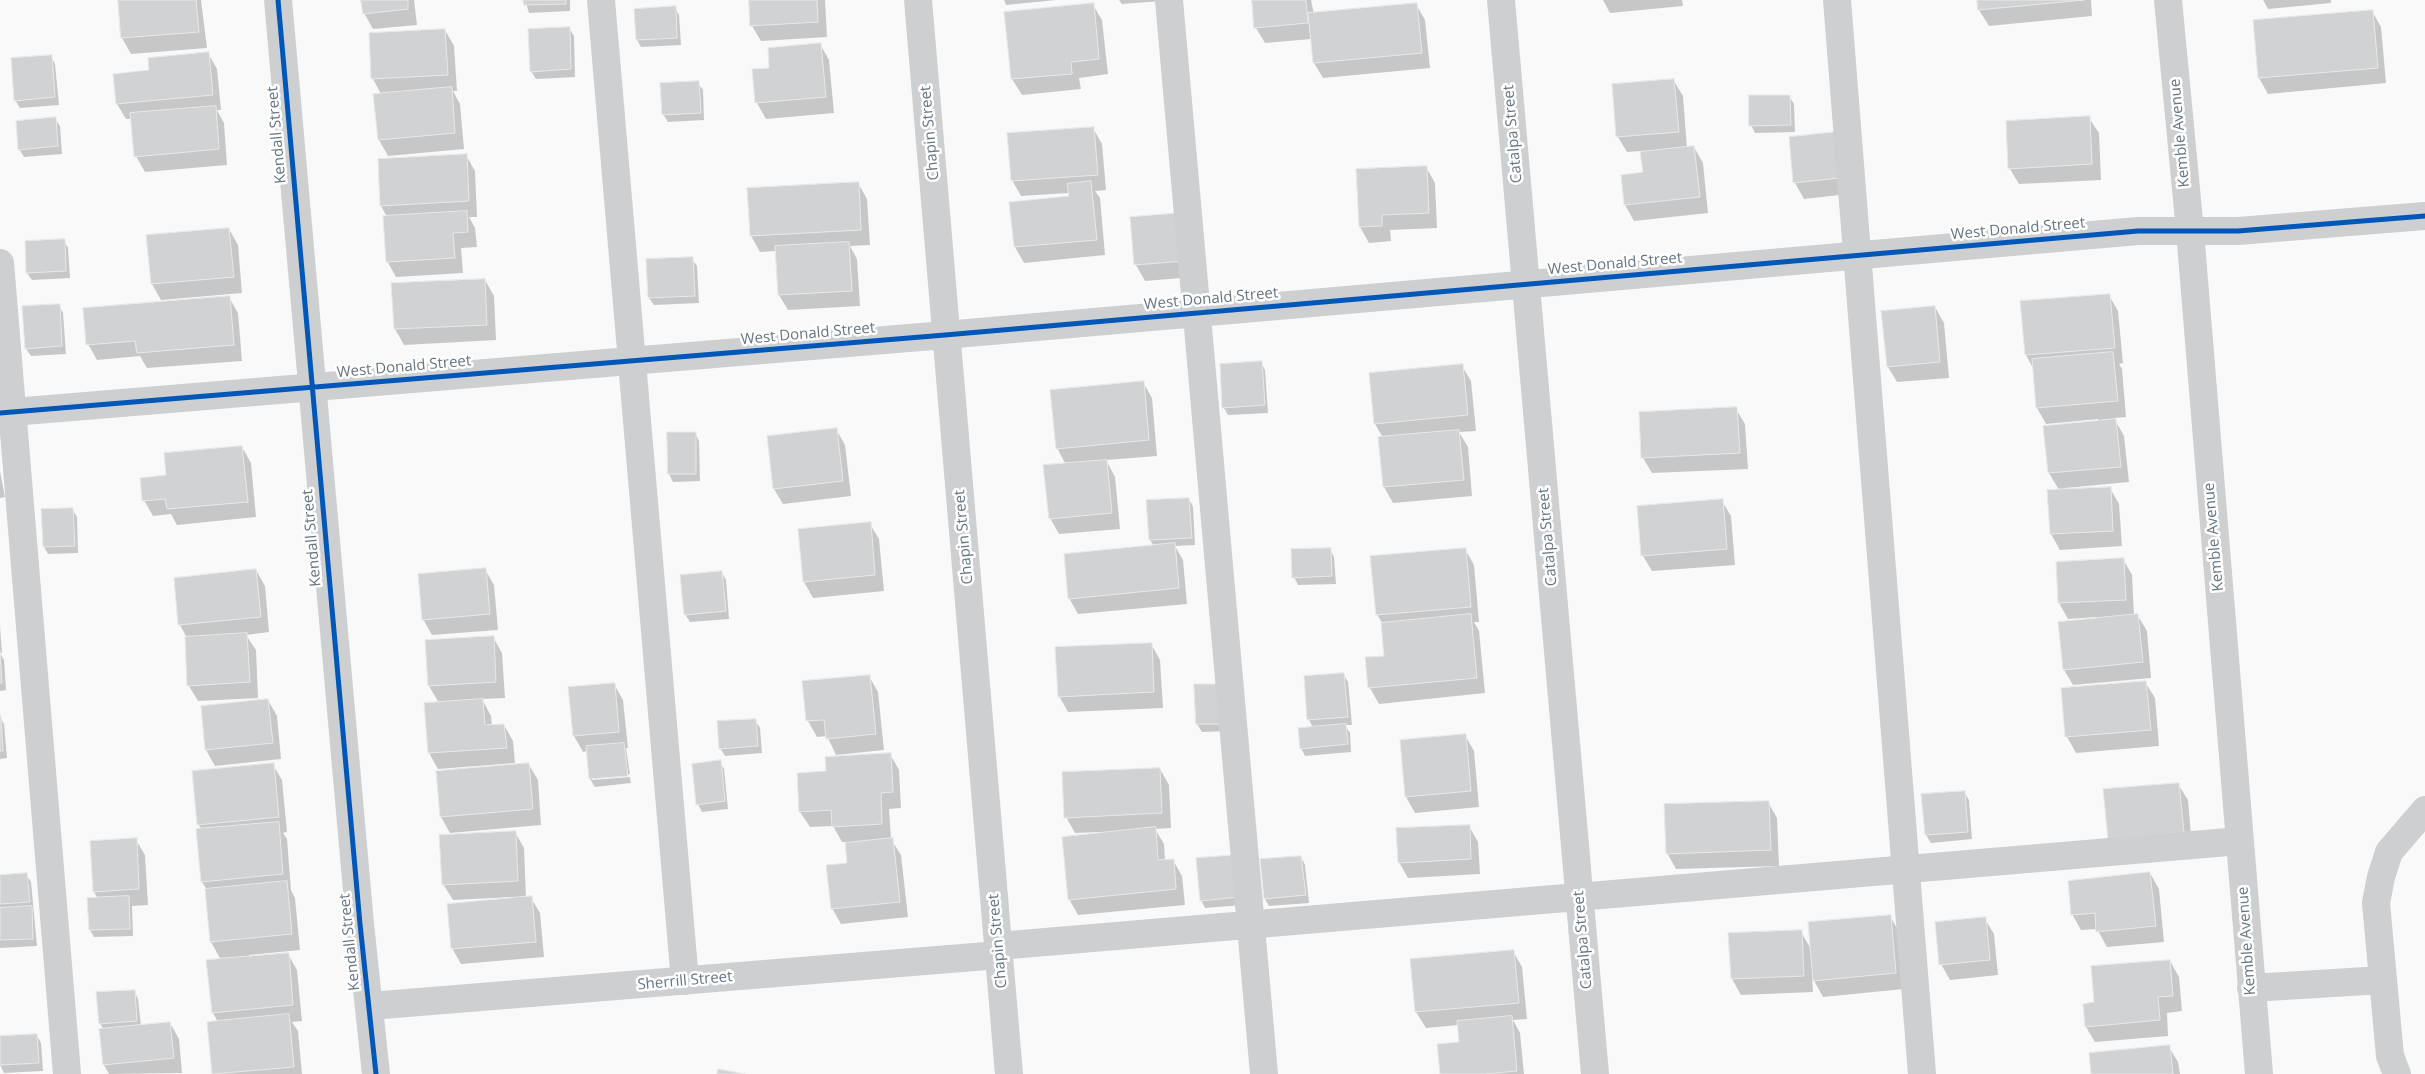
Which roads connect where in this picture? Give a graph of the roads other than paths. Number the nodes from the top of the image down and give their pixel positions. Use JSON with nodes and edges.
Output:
{"nodes":[{"id":1,"x":278,"y":0,"type":"edge"},
{"id":2,"x":601,"y":0,"type":"edge"},
{"id":3,"x":918,"y":0,"type":"edge"},
{"id":4,"x":1169,"y":0,"type":"edge"},
{"id":5,"x":1501,"y":0,"type":"edge"},
{"id":6,"x":1836,"y":0,"type":"edge"},
{"id":7,"x":2168,"y":0,"type":"edge"},
{"id":8,"x":2425,"y":216,"type":"edge"},
{"id":9,"x":2190,"y":232,"type":"junction"},
{"id":10,"x":1858,"y":255,"type":"junction"},
{"id":11,"x":0,"y":263,"type":"edge"},
{"id":12,"x":1526,"y":284,"type":"junction"},
{"id":13,"x":1196,"y":313,"type":"junction"},
{"id":14,"x":945,"y":335,"type":"junction"},
{"id":15,"x":632,"y":360,"type":"junction"},
{"id":16,"x":311,"y":387,"type":"junction"},
{"id":17,"x":6,"y":412,"type":"edge"},
{"id":18,"x":2425,"y":810,"type":"edge"},
{"id":19,"x":2240,"y":841,"type":"junction"},
{"id":20,"x":1906,"y":870,"type":"junction"},
{"id":21,"x":1580,"y":898,"type":"junction"},
{"id":22,"x":1250,"y":925,"type":"junction"},
{"id":23,"x":999,"y":951,"type":"junction"},
{"id":24,"x":2383,"y":980,"type":"junction"},
{"id":25,"x":685,"y":982,"type":"junction"},
{"id":26,"x":2251,"y":988,"type":"junction"},
{"id":27,"x":370,"y":1006,"type":"junction"},
{"id":28,"x":68,"y":1074,"type":"edge"},
{"id":29,"x":376,"y":1074,"type":"edge"},
{"id":30,"x":1009,"y":1074,"type":"edge"},
{"id":31,"x":1264,"y":1074,"type":"edge"},
{"id":32,"x":1595,"y":1074,"type":"edge"},
{"id":33,"x":1922,"y":1074,"type":"edge"},
{"id":34,"x":2259,"y":1074,"type":"edge"},
{"id":35,"x":2397,"y":1074,"type":"edge"}],
"edges":[{"from":1,"to":16,"type":"street","name":"Kendall Street"},
{"from":2,"to":15,"type":"street"},
{"from":3,"to":14,"type":"street","name":"Chapin Street"},
{"from":4,"to":13,"type":"street"},
{"from":5,"to":12,"type":"street","name":"Catalpa Street"},
{"from":6,"to":10,"type":"street"},
{"from":7,"to":9,"type":"street","name":"Kemble Avenue"},
{"from":8,"to":9,"type":"street","name":"West Donald Street"},
{"from":9,"to":10,"type":"street","name":"West Donald Street"},
{"from":9,"to":19,"type":"street","name":"Kemble Avenue"},
{"from":10,"to":12,"type":"street","name":"West Donald Street"},
{"from":10,"to":20,"type":"street"},
{"from":11,"to":17,"type":"street"},
{"from":12,"to":13,"type":"street","name":"West Donald Street"},
{"from":12,"to":21,"type":"street","name":"Catalpa Street"},
{"from":13,"to":14,"type":"street","name":"West Donald Street"},
{"from":13,"to":22,"type":"street"},
{"from":14,"to":15,"type":"street","name":"West Donald Street"},
{"from":14,"to":23,"type":"street","name":"Chapin Street"},
{"from":15,"to":16,"type":"street","name":"West Donald Street"},
{"from":15,"to":25,"type":"street"},
{"from":16,"to":17,"type":"street","name":"West Donald Street"},
{"from":16,"to":27,"type":"street","name":"Kendall Street"},
{"from":17,"to":28,"type":"street"},
{"from":18,"to":24,"type":"street"},
{"from":19,"to":20,"type":"street","name":"Sherrill Street"},
{"from":19,"to":26,"type":"street","name":"Kemble Avenue"},
{"from":20,"to":21,"type":"street","name":"Sherrill Street"},
{"from":20,"to":33,"type":"street"},
{"from":21,"to":22,"type":"street","name":"Sherrill Street"},
{"from":21,"to":32,"type":"street","name":"Catalpa Street"},
{"from":22,"to":23,"type":"street","name":"Sherrill Street"},
{"from":22,"to":31,"type":"street"},
{"from":23,"to":25,"type":"street","name":"Sherrill Street"},
{"from":23,"to":30,"type":"street","name":"Chapin Street"},
{"from":24,"to":26,"type":"street"},
{"from":24,"to":35,"type":"street"},
{"from":25,"to":27,"type":"street","name":"Sherrill Street"},
{"from":26,"to":34,"type":"street","name":"Kemble Avenue"},
{"from":27,"to":29,"type":"street","name":"Kendall Street"}]}
